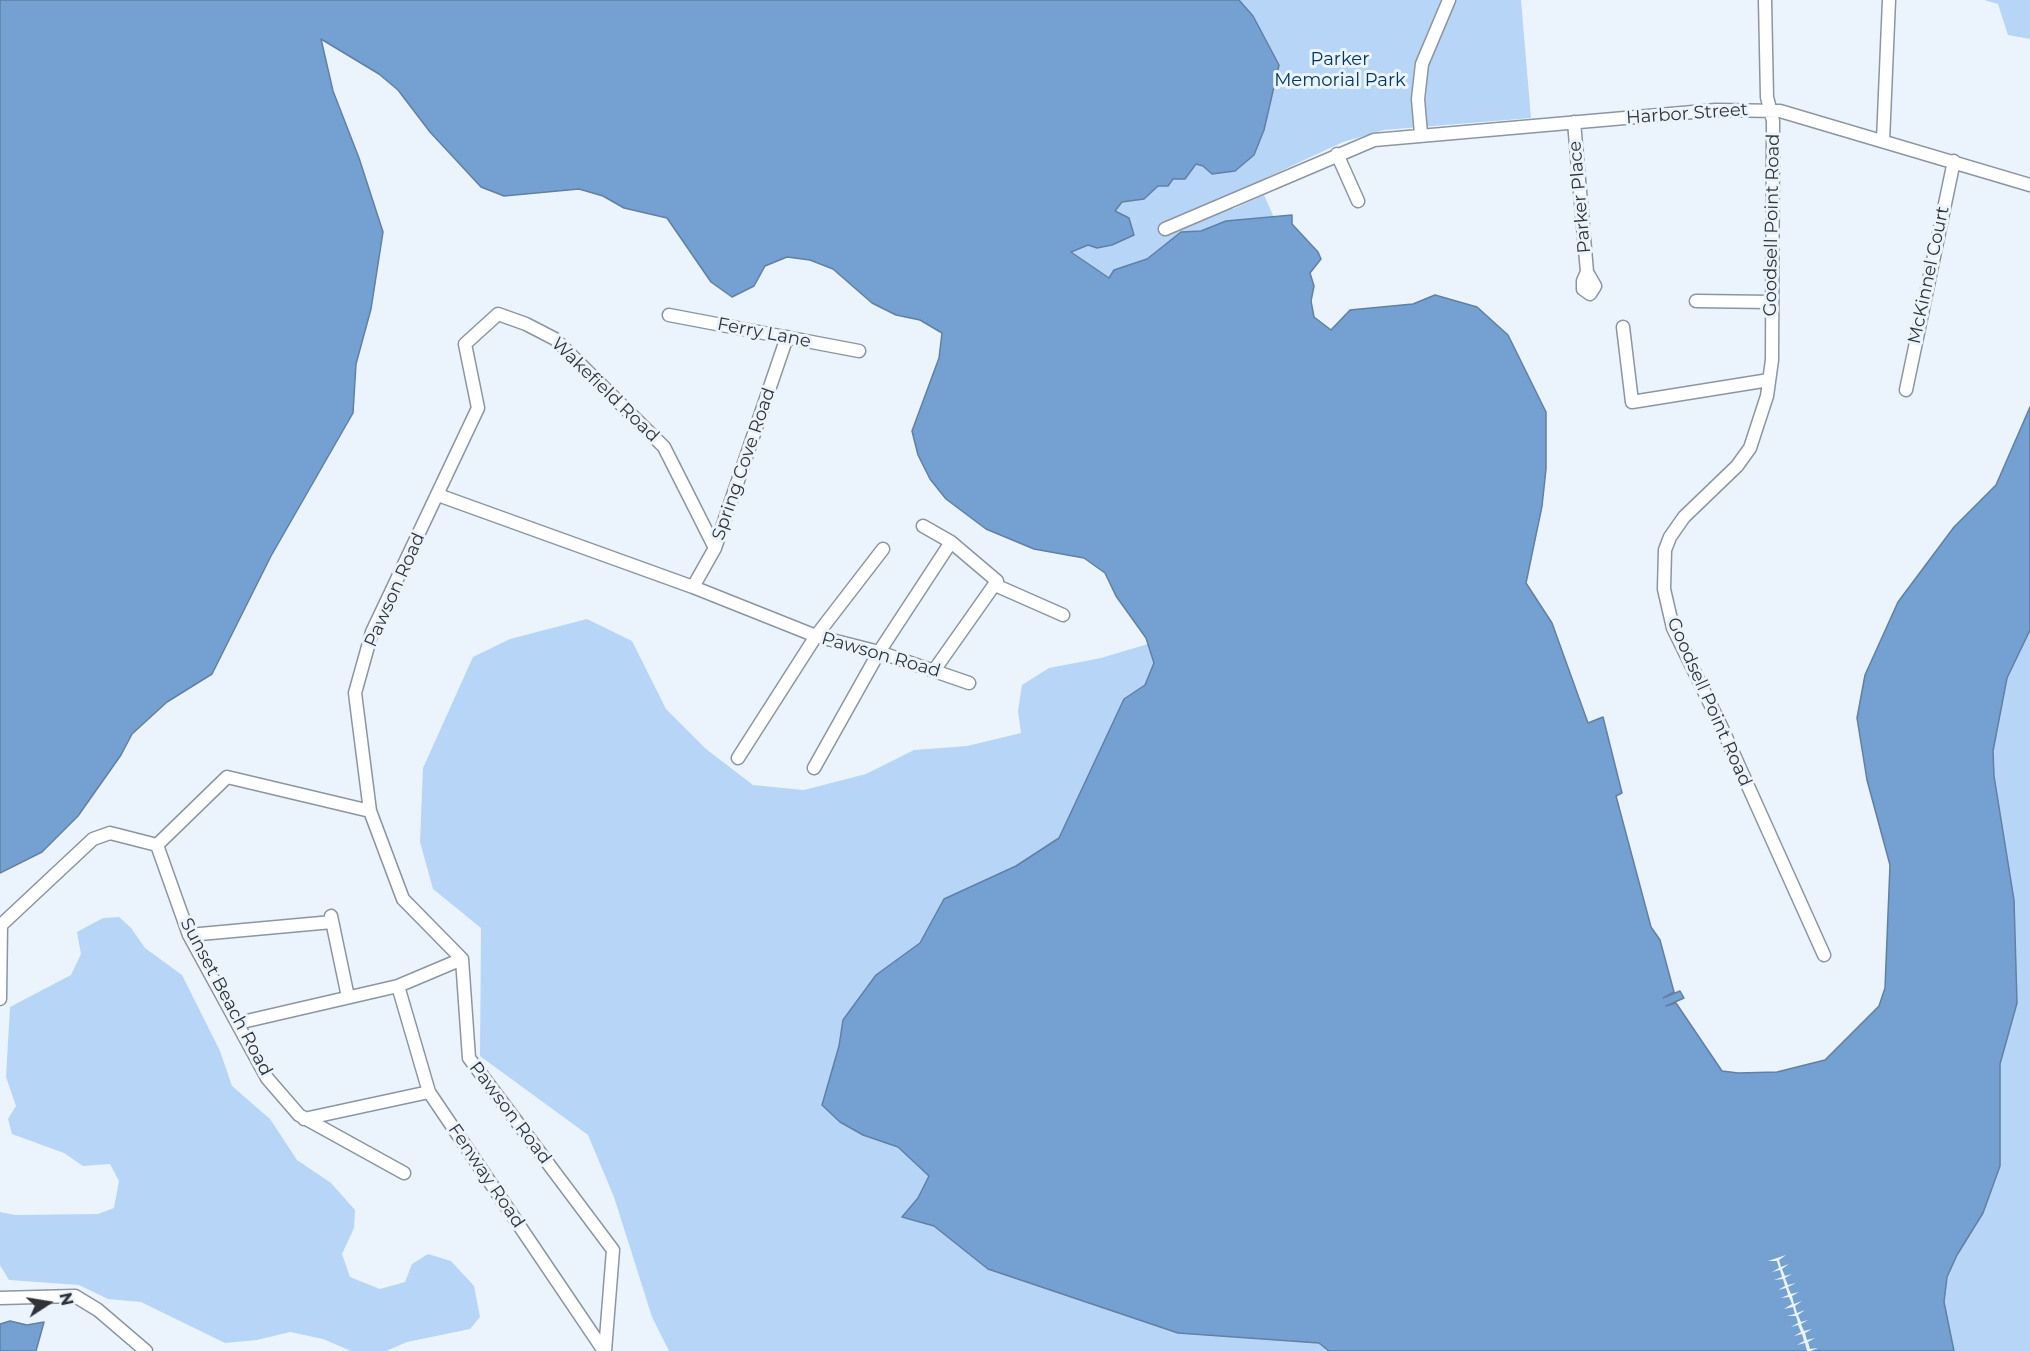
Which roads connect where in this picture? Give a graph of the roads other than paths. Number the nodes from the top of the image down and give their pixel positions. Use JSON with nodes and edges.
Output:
{"nodes":[{"id":1,"x":1449,"y":0,"type":"edge"},
{"id":2,"x":1765,"y":0,"type":"edge"},
{"id":3,"x":1889,"y":0,"type":"edge"},
{"id":4,"x":1770,"y":110,"type":"junction"},
{"id":5,"x":1574,"y":122,"type":"junction"},
{"id":6,"x":1421,"y":134,"type":"junction"},
{"id":7,"x":1883,"y":141,"type":"junction"},
{"id":8,"x":1337,"y":154,"type":"junction"},
{"id":9,"x":1954,"y":161,"type":"junction"},
{"id":10,"x":2030,"y":185,"type":"edge"},
{"id":11,"x":1358,"y":201,"type":"dead end"},
{"id":12,"x":1165,"y":229,"type":"dead end"},
{"id":13,"x":1587,"y":272,"type":"dead end"},
{"id":14,"x":1696,"y":301,"type":"dead end"},
{"id":15,"x":1771,"y":302,"type":"junction"},
{"id":16,"x":669,"y":315,"type":"dead end"},
{"id":17,"x":1623,"y":327,"type":"dead end"},
{"id":18,"x":788,"y":337,"type":"junction"},
{"id":19,"x":859,"y":351,"type":"dead end"},
{"id":20,"x":1769,"y":380,"type":"junction"},
{"id":21,"x":1906,"y":390,"type":"dead end"},
{"id":22,"x":438,"y":495,"type":"junction"},
{"id":23,"x":923,"y":526,"type":"dead end"},
{"id":24,"x":951,"y":542,"type":"junction"},
{"id":25,"x":715,"y":548,"type":"junction"},
{"id":26,"x":883,"y":549,"type":"dead end"},
{"id":27,"x":995,"y":585,"type":"junction"},
{"id":28,"x":693,"y":587,"type":"junction"},
{"id":29,"x":1063,"y":615,"type":"dead end"},
{"id":30,"x":816,"y":636,"type":"junction"},
{"id":31,"x":879,"y":652,"type":"junction"},
{"id":32,"x":935,"y":669,"type":"junction"},
{"id":33,"x":969,"y":683,"type":"dead end"},
{"id":34,"x":738,"y":758,"type":"dead end"},
{"id":35,"x":814,"y":768,"type":"dead end"},
{"id":36,"x":370,"y":811,"type":"junction"},
{"id":37,"x":157,"y":845,"type":"junction"},
{"id":38,"x":1,"y":926,"type":"edge"},
{"id":39,"x":189,"y":935,"type":"junction"},
{"id":40,"x":1824,"y":955,"type":"dead end"},
{"id":41,"x":462,"y":959,"type":"junction"},
{"id":42,"x":398,"y":986,"type":"junction"},
{"id":43,"x":348,"y":997,"type":"junction"},
{"id":44,"x":0,"y":999,"type":"edge"},
{"id":45,"x":238,"y":1023,"type":"junction"},
{"id":46,"x":429,"y":1092,"type":"junction"},
{"id":47,"x":304,"y":1119,"type":"junction"},
{"id":48,"x":404,"y":1173,"type":"dead end"},
{"id":49,"x":0,"y":1298,"type":"edge"},
{"id":50,"x":146,"y":1351,"type":"edge"},
{"id":51,"x":605,"y":1351,"type":"edge"}],
"edges":[{"from":1,"to":6,"type":"street"},
{"from":2,"to":4,"type":"street","name":"Goodsell Point Road"},
{"from":3,"to":7,"type":"street"},
{"from":4,"to":5,"type":"street","name":"Harbor Street"},
{"from":4,"to":7,"type":"street","name":"Harbor Street"},
{"from":4,"to":15,"type":"street","name":"Goodsell Point Road"},
{"from":5,"to":6,"type":"street","name":"Harbor Street"},
{"from":5,"to":13,"type":"street","name":"Parker Place"},
{"from":6,"to":8,"type":"street","name":"Harbor Street"},
{"from":7,"to":9,"type":"street","name":"Harbor Street"},
{"from":8,"to":11,"type":"street"},
{"from":8,"to":12,"type":"street","name":"Harbor Street"},
{"from":9,"to":10,"type":"street","name":"Harbor Street"},
{"from":9,"to":21,"type":"street","name":"McKinnel Court"},
{"from":14,"to":15,"type":"street"},
{"from":15,"to":20,"type":"street","name":"Goodsell Point Road"},
{"from":16,"to":18,"type":"street","name":"Ferry Lane"},
{"from":17,"to":20,"type":"street"},
{"from":18,"to":19,"type":"street","name":"Ferry Lane"},
{"from":18,"to":25,"type":"street","name":"Spring Cove Road"},
{"from":20,"to":40,"type":"street","name":"Goodsell Point Road"},
{"from":22,"to":25,"type":"street","name":"Wakefield Road"},
{"from":22,"to":28,"type":"street","name":"Pawson Road"},
{"from":22,"to":36,"type":"street","name":"Pawson Road"},
{"from":23,"to":24,"type":"street"},
{"from":24,"to":27,"type":"street"},
{"from":24,"to":31,"type":"street"},
{"from":25,"to":28,"type":"street","name":"Spring Cove Road"},
{"from":26,"to":30,"type":"street"},
{"from":27,"to":29,"type":"street"},
{"from":27,"to":32,"type":"street"},
{"from":28,"to":30,"type":"street","name":"Pawson Road"},
{"from":30,"to":31,"type":"street","name":"Pawson Road"},
{"from":30,"to":34,"type":"street"},
{"from":31,"to":32,"type":"street","name":"Pawson Road"},
{"from":31,"to":35,"type":"street"},
{"from":32,"to":33,"type":"street","name":"Pawson Road"},
{"from":36,"to":37,"type":"street"},
{"from":36,"to":41,"type":"street","name":"Pawson Road"},
{"from":37,"to":38,"type":"street"},
{"from":37,"to":39,"type":"street","name":"Sunset Beach Road"},
{"from":38,"to":44,"type":"street"},
{"from":39,"to":43,"type":"street"},
{"from":39,"to":45,"type":"street","name":"Sunset Beach Road"},
{"from":41,"to":42,"type":"street"},
{"from":41,"to":51,"type":"street","name":"Pawson Road"},
{"from":42,"to":43,"type":"street"},
{"from":42,"to":46,"type":"street","name":"Fenway Road"},
{"from":43,"to":45,"type":"street"},
{"from":45,"to":47,"type":"street","name":"Sunset Beach Road"},
{"from":46,"to":47,"type":"street"},
{"from":46,"to":51,"type":"street","name":"Fenway Road"},
{"from":47,"to":48,"type":"street","name":"Sunset Beach Road"},
{"from":49,"to":50,"type":"street"}]}
